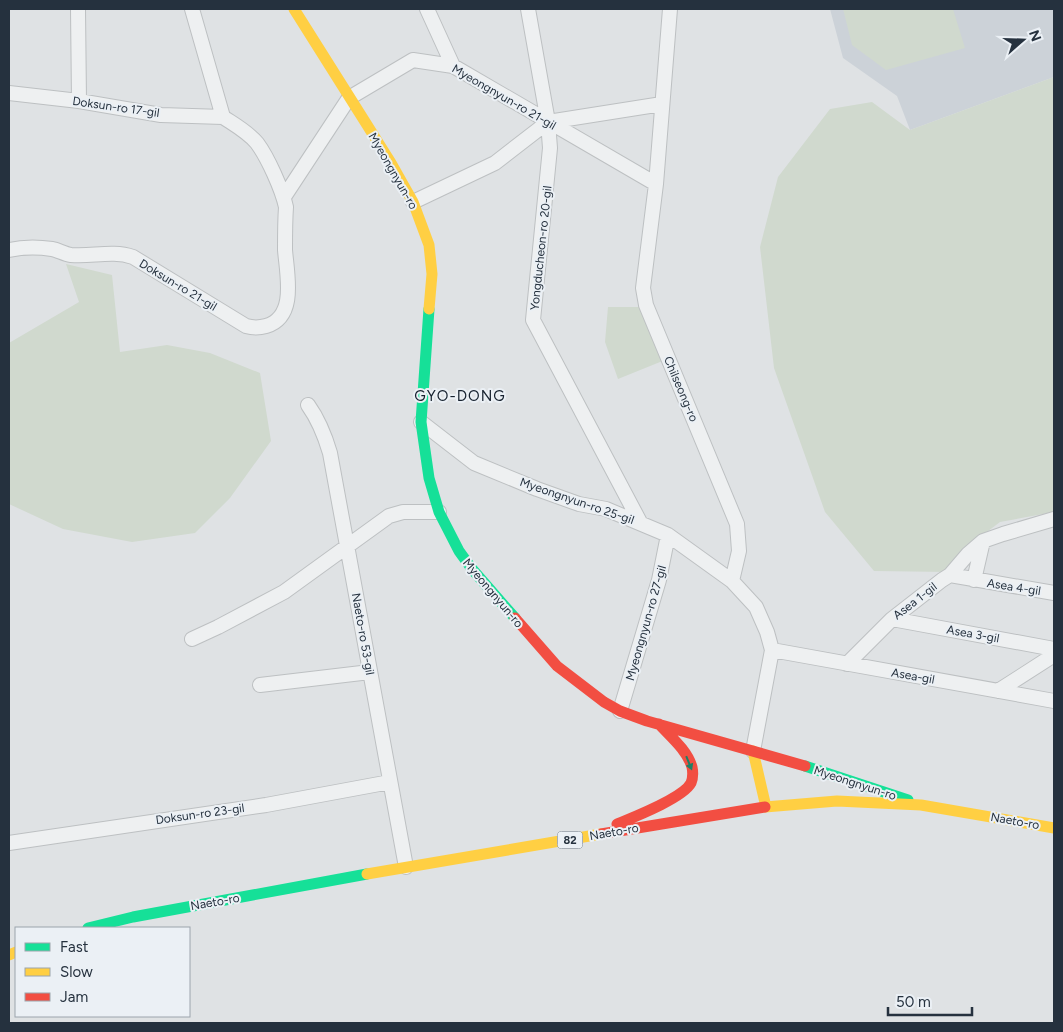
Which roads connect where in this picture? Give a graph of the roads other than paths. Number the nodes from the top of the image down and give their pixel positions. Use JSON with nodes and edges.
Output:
{"nodes":[{"id":1,"x":78,"y":9,"type":"edge"},
{"id":2,"x":192,"y":9,"type":"edge"},
{"id":3,"x":294,"y":9,"type":"edge"},
{"id":4,"x":427,"y":9,"type":"edge"},
{"id":5,"x":528,"y":9,"type":"edge"},
{"id":6,"x":670,"y":9,"type":"edge"},
{"id":7,"x":453,"y":66,"type":"junction"},
{"id":8,"x":9,"y":93,"type":"edge"},
{"id":9,"x":349,"y":98,"type":"junction"},
{"id":10,"x":79,"y":101,"type":"junction"},
{"id":11,"x":662,"y":104,"type":"junction"},
{"id":12,"x":223,"y":117,"type":"junction"},
{"id":13,"x":548,"y":122,"type":"junction"},
{"id":14,"x":656,"y":184,"type":"junction"},
{"id":15,"x":284,"y":197,"type":"junction"},
{"id":16,"x":413,"y":202,"type":"junction"},
{"id":17,"x":30,"y":248,"type":"junction"},
{"id":18,"x":9,"y":250,"type":"edge"},
{"id":19,"x":9,"y":259,"type":"edge"},
{"id":20,"x":308,"y":404,"type":"dead end"},
{"id":21,"x":421,"y":422,"type":"junction"},
{"id":22,"x":439,"y":512,"type":"junction"},
{"id":23,"x":1054,"y":519,"type":"edge"},
{"id":24,"x":640,"y":522,"type":"junction"},
{"id":25,"x":668,"y":535,"type":"junction"},
{"id":26,"x":983,"y":542,"type":"junction"},
{"id":27,"x":347,"y":548,"type":"junction"},
{"id":28,"x":950,"y":575,"type":"junction"},
{"id":29,"x":974,"y":580,"type":"junction"},
{"id":30,"x":732,"y":581,"type":"junction"},
{"id":31,"x":1054,"y":593,"type":"edge"},
{"id":32,"x":892,"y":619,"type":"junction"},
{"id":33,"x":192,"y":639,"type":"dead end"},
{"id":34,"x":1054,"y":649,"type":"edge"},
{"id":35,"x":772,"y":650,"type":"junction"},
{"id":36,"x":1054,"y":655,"type":"edge"},
{"id":37,"x":847,"y":664,"type":"junction"},
{"id":38,"x":370,"y":672,"type":"junction"},
{"id":39,"x":260,"y":685,"type":"dead end"},
{"id":40,"x":998,"y":691,"type":"junction"},
{"id":41,"x":1054,"y":701,"type":"edge"},
{"id":42,"x":620,"y":711,"type":"junction"},
{"id":43,"x":659,"y":724,"type":"junction"},
{"id":44,"x":753,"y":751,"type":"junction"},
{"id":45,"x":390,"y":782,"type":"junction"},
{"id":46,"x":921,"y":805,"type":"junction"},
{"id":47,"x":766,"y":807,"type":"junction"},
{"id":48,"x":1054,"y":828,"type":"edge"},
{"id":49,"x":594,"y":836,"type":"junction"},
{"id":50,"x":9,"y":843,"type":"edge"},
{"id":51,"x":406,"y":867,"type":"junction"},
{"id":52,"x":92,"y":927,"type":"edge"}],
"edges":[{"from":1,"to":10,"type":"street"},
{"from":2,"to":12,"type":"street"},
{"from":3,"to":9,"type":"street","name":"Myeongnyun-ro"},
{"from":4,"to":7,"type":"street"},
{"from":5,"to":13,"type":"street","name":"Yongducheon-ro 20-gil"},
{"from":6,"to":11,"type":"street","name":"Chilseong-ro"},
{"from":7,"to":9,"type":"street","name":"Myeongnyun-ro 21-gil"},
{"from":7,"to":13,"type":"street","name":"Myeongnyun-ro 21-gil"},
{"from":8,"to":10,"type":"street","name":"Doksun-ro 17-gil"},
{"from":9,"to":15,"type":"street"},
{"from":9,"to":16,"type":"street","name":"Myeongnyun-ro"},
{"from":10,"to":12,"type":"street","name":"Doksun-ro 17-gil"},
{"from":11,"to":13,"type":"street"},
{"from":11,"to":14,"type":"street","name":"Chilseong-ro"},
{"from":12,"to":15,"type":"street"},
{"from":13,"to":14,"type":"street","name":"Myeongnyun-ro 21-gil"},
{"from":13,"to":16,"type":"street"},
{"from":13,"to":24,"type":"street","name":"Yongducheon-ro 20-gil"},
{"from":14,"to":30,"type":"street","name":"Chilseong-ro"},
{"from":15,"to":17,"type":"street","name":"Doksun-ro 21-gil"},
{"from":16,"to":21,"type":"street","name":"Myeongnyun-ro"},
{"from":17,"to":18,"type":"street","name":"Doksun-ro 21-gil"},
{"from":17,"to":19,"type":"street"},
{"from":20,"to":27,"type":"street","name":"Naeto-ro 53-gil"},
{"from":21,"to":22,"type":"street","name":"Myeongnyun-ro"},
{"from":21,"to":24,"type":"street","name":"Myeongnyun-ro 25-gil"},
{"from":22,"to":27,"type":"street"},
{"from":22,"to":42,"type":"street","name":"Myeongnyun-ro"},
{"from":23,"to":26,"type":"street"},
{"from":24,"to":25,"type":"street","name":"Myeongnyun-ro 25-gil"},
{"from":25,"to":30,"type":"street","name":"Myeongnyun-ro 25-gil"},
{"from":25,"to":42,"type":"street","name":"Myeongnyun-ro 27-gil"},
{"from":26,"to":28,"type":"street"},
{"from":26,"to":29,"type":"street"},
{"from":27,"to":33,"type":"street"},
{"from":27,"to":38,"type":"street","name":"Naeto-ro 53-gil"},
{"from":28,"to":29,"type":"street","name":"Asea 1-gil"},
{"from":28,"to":32,"type":"street","name":"Asea 1-gil"},
{"from":29,"to":31,"type":"street","name":"Asea 4-gil"},
{"from":30,"to":35,"type":"street"},
{"from":32,"to":34,"type":"street","name":"Asea 3-gil"},
{"from":32,"to":37,"type":"street","name":"Asea 1-gil"},
{"from":35,"to":37,"type":"street","name":"Asea-gil"},
{"from":35,"to":44,"type":"street"},
{"from":36,"to":40,"type":"street"},
{"from":37,"to":40,"type":"street","name":"Asea-gil"},
{"from":38,"to":39,"type":"street"},
{"from":38,"to":45,"type":"street","name":"Naeto-ro 53-gil"},
{"from":40,"to":41,"type":"street","name":"Asea-gil"},
{"from":42,"to":43,"type":"street","name":"Myeongnyun-ro"},
{"from":43,"to":44,"type":"street","name":"Myeongnyun-ro"},
{"from":43,"to":49,"type":"street","one_way":true},
{"from":44,"to":46,"type":"street","name":"Myeongnyun-ro"},
{"from":44,"to":47,"type":"street"},
{"from":45,"to":50,"type":"street","name":"Doksun-ro 23-gil"},
{"from":45,"to":51,"type":"street","name":"Naeto-ro 53-gil"},
{"from":46,"to":47,"type":"street","name":"Naeto-ro","number":"82"},
{"from":46,"to":48,"type":"street","name":"Naeto-ro","number":"82"},
{"from":47,"to":49,"type":"street","name":"Naeto-ro","number":"82"},
{"from":49,"to":51,"type":"street","name":"Naeto-ro","number":"82"},
{"from":51,"to":52,"type":"street","name":"Naeto-ro","number":"82"}]}
